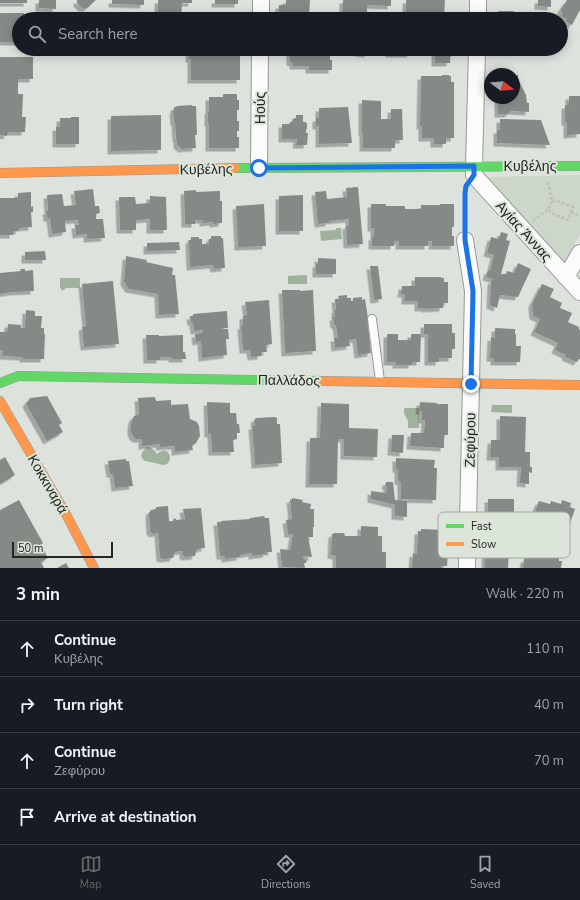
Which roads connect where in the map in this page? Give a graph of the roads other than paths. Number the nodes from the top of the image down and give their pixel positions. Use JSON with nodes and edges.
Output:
{"nodes":[{"id":1,"x":261,"y":0,"type":"edge"},
{"id":2,"x":478,"y":0,"type":"edge"},
{"id":3,"x":260,"y":12,"type":"edge"},
{"id":4,"x":478,"y":12,"type":"edge"},
{"id":5,"x":260,"y":56,"type":"edge"},
{"id":6,"x":477,"y":56,"type":"edge"},
{"id":7,"x":580,"y":166,"type":"edge"},
{"id":8,"x":259,"y":168,"type":"junction"},
{"id":9,"x":474,"y":171,"type":"junction"},
{"id":10,"x":0,"y":173,"type":"edge"},
{"id":11,"x":465,"y":240,"type":"road end"},
{"id":12,"x":580,"y":252,"type":"edge"},
{"id":13,"x":566,"y":277,"type":"junction"},
{"id":14,"x":580,"y":292,"type":"edge"},
{"id":15,"x":372,"y":319,"type":"dead end"},
{"id":16,"x":380,"y":381,"type":"junction"},
{"id":17,"x":0,"y":383,"type":"edge"},
{"id":18,"x":471,"y":384,"type":"junction"},
{"id":19,"x":580,"y":385,"type":"edge"},
{"id":20,"x":0,"y":401,"type":"edge"},
{"id":21,"x":468,"y":512,"type":"edge"},
{"id":22,"x":467,"y":558,"type":"edge"},
{"id":23,"x":94,"y":568,"type":"edge"},
{"id":24,"x":467,"y":568,"type":"edge"}],
"edges":[{"from":1,"to":3,"type":"street"},
{"from":2,"to":4,"type":"street"},
{"from":5,"to":8,"type":"street","name":"Ηούς"},
{"from":6,"to":9,"type":"street"},
{"from":7,"to":9,"type":"street","name":"Κυβέλης"},
{"from":8,"to":9,"type":"street","name":"Κυβέλης"},
{"from":8,"to":10,"type":"street","name":"Κυβέλης"},
{"from":9,"to":13,"type":"street","name":"Αγίας Άννας"},
{"from":11,"to":18,"type":"street","name":"Ζεφύρου"},
{"from":12,"to":13,"type":"street"},
{"from":13,"to":14,"type":"street","name":"Αγίας Άννας"},
{"from":15,"to":16,"type":"lane"},
{"from":16,"to":17,"type":"street","name":"Παλλάδος"},
{"from":16,"to":18,"type":"street","name":"Παλλάδος"},
{"from":18,"to":19,"type":"street","name":"Παλλάδος"},
{"from":18,"to":21,"type":"street","name":"Ζεφύρου"},
{"from":20,"to":23,"type":"street","name":"Κοκκιναρά"},
{"from":22,"to":24,"type":"street","name":"Ζεφύρου"}]}
